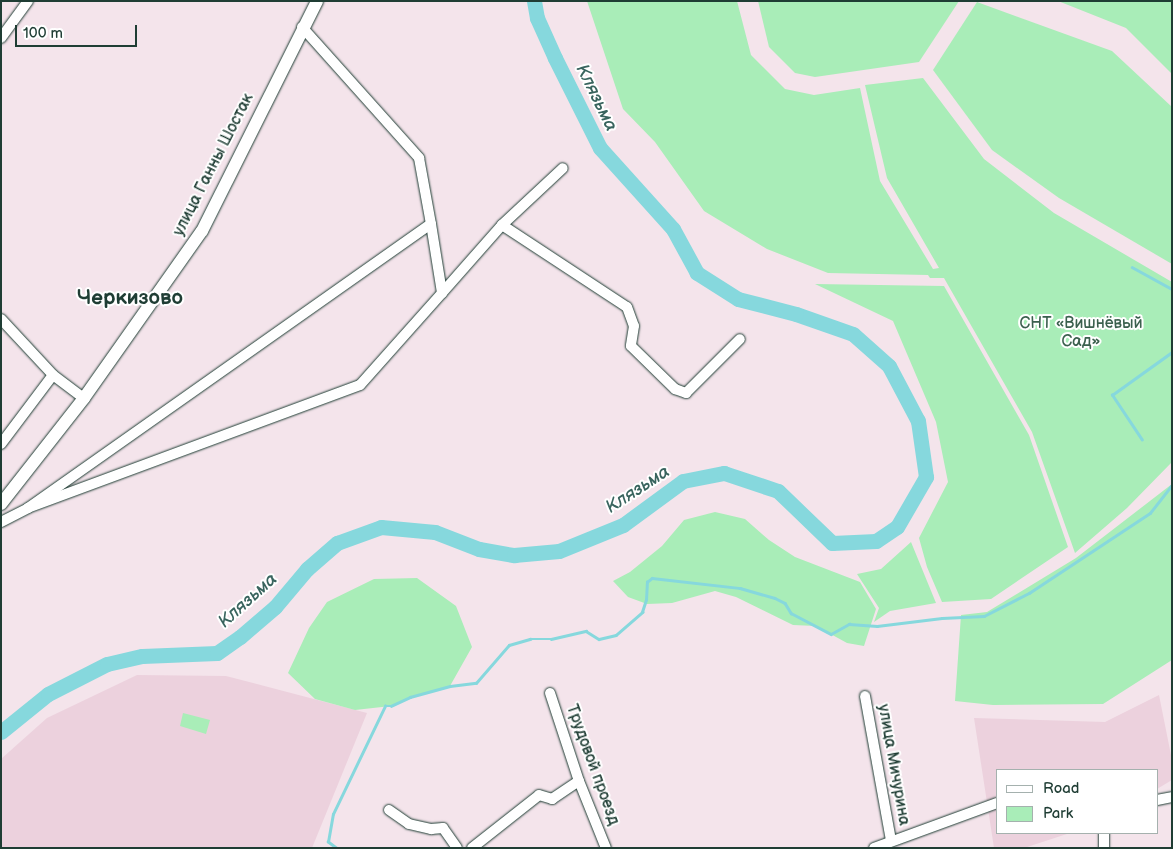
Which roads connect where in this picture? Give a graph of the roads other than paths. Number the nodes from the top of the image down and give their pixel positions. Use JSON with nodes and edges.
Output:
{"nodes":[{"id":1,"x":28,"y":1,"type":"edge"},
{"id":2,"x":316,"y":1,"type":"edge"},
{"id":3,"x":302,"y":27,"type":"junction"},
{"id":4,"x":1,"y":38,"type":"edge"},
{"id":5,"x":563,"y":168,"type":"dead end"},
{"id":6,"x":431,"y":224,"type":"junction"},
{"id":7,"x":502,"y":225,"type":"junction"},
{"id":8,"x":442,"y":293,"type":"junction"},
{"id":9,"x":1,"y":319,"type":"edge"},
{"id":10,"x":740,"y":339,"type":"dead end"},
{"id":11,"x":53,"y":375,"type":"junction"},
{"id":12,"x":84,"y":398,"type":"junction"},
{"id":13,"x":1,"y":444,"type":"edge"},
{"id":14,"x":1,"y":504,"type":"edge"},
{"id":15,"x":28,"y":508,"type":"junction"},
{"id":16,"x":1,"y":522,"type":"edge"},
{"id":17,"x":550,"y":693,"type":"dead end"},
{"id":18,"x":865,"y":696,"type":"dead end"},
{"id":19,"x":579,"y":781,"type":"junction"},
{"id":20,"x":1172,"y":797,"type":"edge"},
{"id":21,"x":1158,"y":800,"type":"edge"},
{"id":22,"x":996,"y":803,"type":"edge"},
{"id":23,"x":389,"y":810,"type":"dead end"},
{"id":24,"x":1104,"y":834,"type":"edge"},
{"id":25,"x":891,"y":840,"type":"junction"},
{"id":26,"x":877,"y":847,"type":"edge"},
{"id":27,"x":458,"y":848,"type":"edge"},
{"id":28,"x":472,"y":848,"type":"edge"},
{"id":29,"x":606,"y":848,"type":"edge"},
{"id":30,"x":1104,"y":848,"type":"edge"}],
"edges":[{"from":1,"to":4,"type":"street"},
{"from":2,"to":3,"type":"main road","name":"улица Ганны Шостак"},
{"from":3,"to":6,"type":"street"},
{"from":3,"to":12,"type":"main road","name":"улица Ганны Шостак"},
{"from":5,"to":7,"type":"street"},
{"from":6,"to":8,"type":"street"},
{"from":6,"to":15,"type":"street"},
{"from":7,"to":8,"type":"street"},
{"from":7,"to":10,"type":"street"},
{"from":8,"to":15,"type":"street"},
{"from":9,"to":11,"type":"street"},
{"from":11,"to":12,"type":"street"},
{"from":11,"to":13,"type":"street"},
{"from":12,"to":14,"type":"main road","name":"улица Ганны Шостак"},
{"from":15,"to":16,"type":"street"},
{"from":17,"to":19,"type":"street","name":"Трудовой проезд"},
{"from":18,"to":25,"type":"street","name":"улица Мичурина"},
{"from":19,"to":28,"type":"street"},
{"from":19,"to":29,"type":"street","name":"Трудовой проезд"},
{"from":20,"to":21,"type":"street"},
{"from":22,"to":25,"type":"street"},
{"from":23,"to":27,"type":"street"},
{"from":24,"to":30,"type":"street"},
{"from":25,"to":26,"type":"street"}]}
